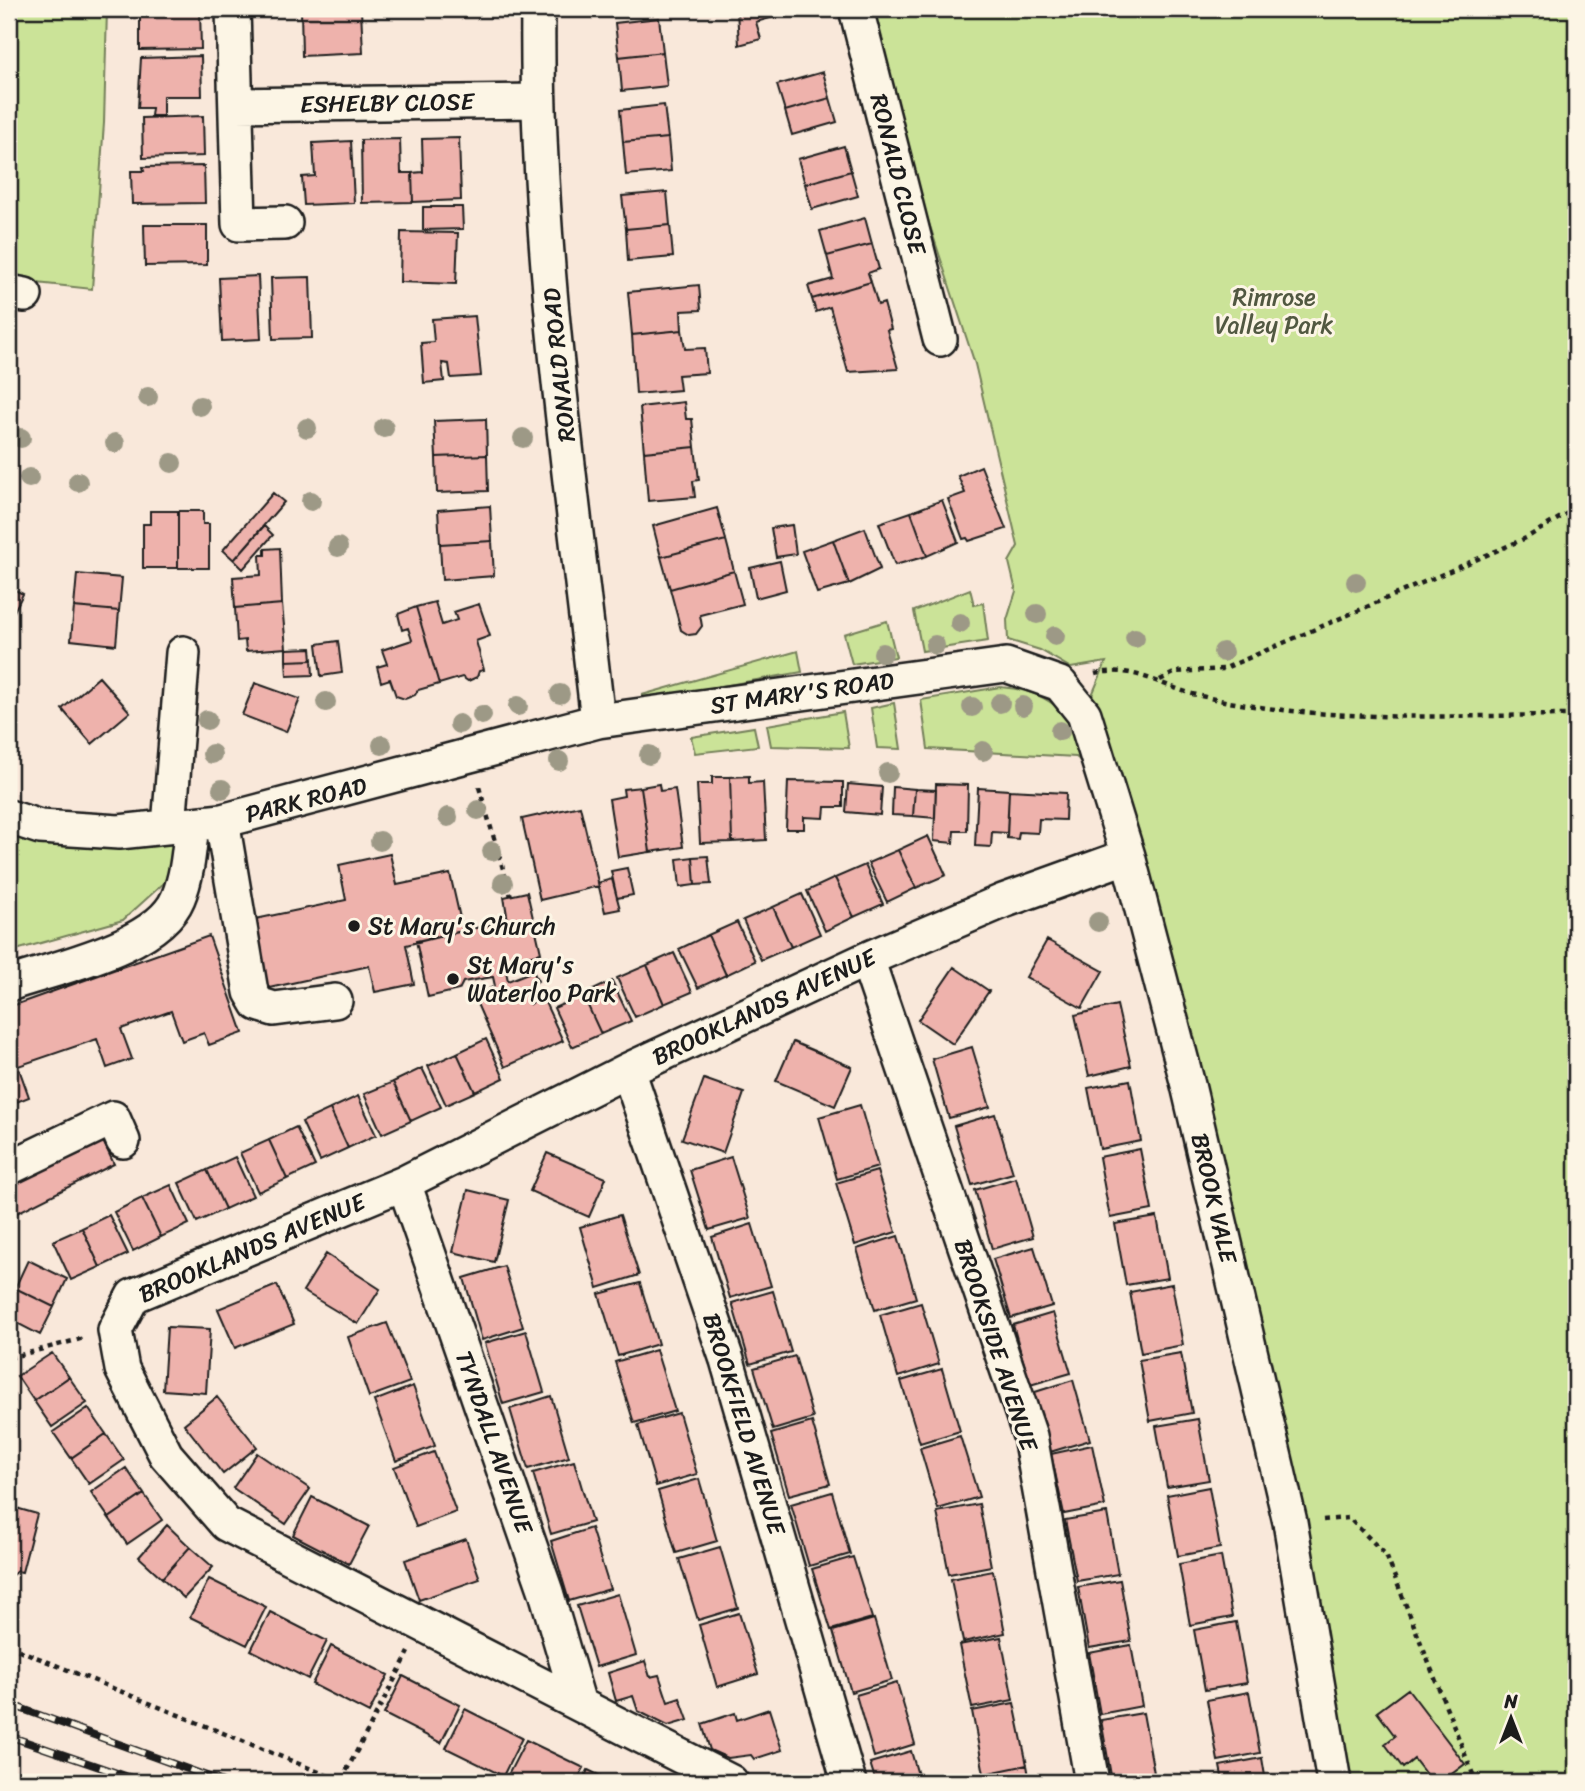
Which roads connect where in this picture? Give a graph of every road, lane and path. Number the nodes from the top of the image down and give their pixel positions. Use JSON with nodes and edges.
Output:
{"nodes":[{"id":1,"x":233,"y":9,"type":"edge"},
{"id":2,"x":538,"y":9,"type":"edge"},
{"id":3,"x":856,"y":9,"type":"edge"},
{"id":4,"x":537,"y":101,"type":"junction"},
{"id":5,"x":236,"y":105,"type":"junction"},
{"id":6,"x":285,"y":223,"type":"dead end"},
{"id":7,"x":940,"y":339,"type":"dead end"},
{"id":8,"x":1576,"y":508,"type":"edge"},
{"id":9,"x":183,"y":653,"type":"dead end"},
{"id":10,"x":1160,"y":680,"type":"junction"},
{"id":11,"x":1060,"y":684,"type":"junction"},
{"id":12,"x":1576,"y":715,"type":"edge"},
{"id":13,"x":598,"y":721,"type":"junction"},
{"id":14,"x":477,"y":779,"type":"dead end"},
{"id":15,"x":9,"y":817,"type":"edge"},
{"id":16,"x":195,"y":823,"type":"junction"},
{"id":17,"x":1128,"y":856,"type":"junction"},
{"id":18,"x":511,"y":896,"type":"dead end"},
{"id":19,"x":867,"y":959,"type":"junction"},
{"id":20,"x":9,"y":984,"type":"edge"},
{"id":21,"x":335,"y":1001,"type":"dead end"},
{"id":22,"x":628,"y":1070,"type":"junction"},
{"id":23,"x":123,"y":1141,"type":"dead end"},
{"id":24,"x":9,"y":1168,"type":"edge"},
{"id":25,"x":404,"y":1183,"type":"junction"},
{"id":26,"x":115,"y":1330,"type":"junction"},
{"id":27,"x":9,"y":1358,"type":"edge"},
{"id":28,"x":1290,"y":1522,"type":"junction"},
{"id":29,"x":423,"y":1626,"type":"junction"},
{"id":30,"x":9,"y":1646,"type":"edge"},
{"id":31,"x":579,"y":1704,"type":"junction"},
{"id":32,"x":731,"y":1782,"type":"edge"},
{"id":33,"x":849,"y":1782,"type":"edge"},
{"id":34,"x":1092,"y":1782,"type":"edge"},
{"id":35,"x":1334,"y":1782,"type":"edge"},
{"id":36,"x":1476,"y":1782,"type":"edge"}],
"edges":[{"from":1,"to":5,"type":"street"},
{"from":2,"to":4,"type":"street","name":"RONALD ROAD"},
{"from":3,"to":7,"type":"street","name":"RONALD CLOSE"},
{"from":4,"to":5,"type":"street","name":"ESHELBY CLOSE"},
{"from":4,"to":13,"type":"street","name":"RONALD ROAD"},
{"from":5,"to":6,"type":"street"},
{"from":8,"to":10,"type":"path"},
{"from":9,"to":16,"type":"street"},
{"from":10,"to":11,"type":"path"},
{"from":10,"to":12,"type":"path"},
{"from":11,"to":13,"type":"street","name":"ST MARY'S ROAD"},
{"from":11,"to":17,"type":"street","name":"BROOK VALE"},
{"from":13,"to":16,"type":"street","name":"PARK ROAD"},
{"from":14,"to":18,"type":"path"},
{"from":15,"to":16,"type":"street","name":"PARK ROAD"},
{"from":16,"to":20,"type":"street"},
{"from":16,"to":21,"type":"street"},
{"from":17,"to":19,"type":"street","name":"BROOKLANDS AVENUE"},
{"from":17,"to":28,"type":"street","name":"BROOK VALE"},
{"from":19,"to":22,"type":"street","name":"BROOKLANDS AVENUE"},
{"from":19,"to":34,"type":"street","name":"BROOKSIDE AVENUE"},
{"from":22,"to":25,"type":"street","name":"BROOKLANDS AVENUE"},
{"from":22,"to":33,"type":"street","name":"BROOKFIELD AVENUE"},
{"from":23,"to":24,"type":"street"},
{"from":25,"to":26,"type":"street","name":"BROOKLANDS AVENUE"},
{"from":25,"to":31,"type":"street","name":"TYNDALL AVENUE"},
{"from":26,"to":27,"type":"path"},
{"from":26,"to":29,"type":"street"},
{"from":28,"to":35,"type":"street","name":"BROOK VALE"},
{"from":28,"to":36,"type":"path"},
{"from":29,"to":30,"type":"path"},
{"from":29,"to":31,"type":"street"},
{"from":31,"to":32,"type":"street"}]}
